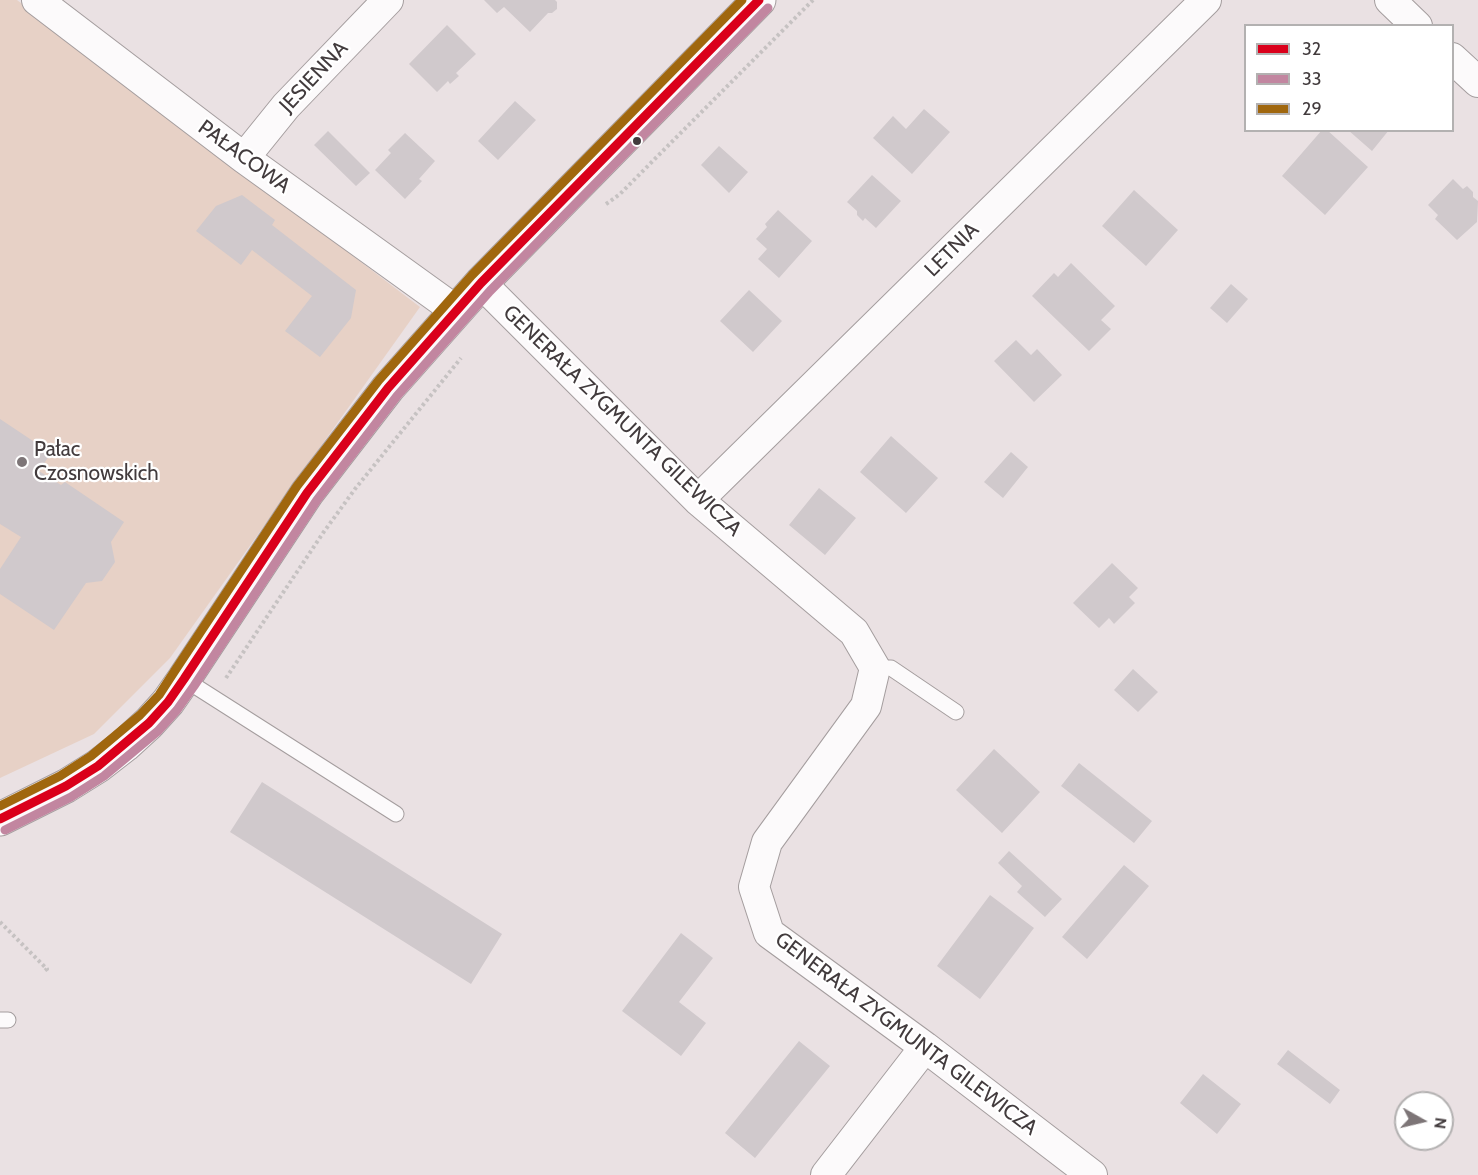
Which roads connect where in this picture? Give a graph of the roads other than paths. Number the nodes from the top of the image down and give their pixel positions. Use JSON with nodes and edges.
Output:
{"nodes":[{"id":1,"x":37,"y":0,"type":"edge"},
{"id":2,"x":388,"y":0,"type":"edge"},
{"id":3,"x":759,"y":0,"type":"edge"},
{"id":4,"x":1206,"y":0,"type":"edge"},
{"id":5,"x":1390,"y":0,"type":"edge"},
{"id":6,"x":1415,"y":24,"type":"edge"},
{"id":7,"x":1454,"y":60,"type":"edge"},
{"id":8,"x":1478,"y":82,"type":"edge"},
{"id":9,"x":244,"y":158,"type":"junction"},
{"id":10,"x":481,"y":283,"type":"junction"},
{"id":11,"x":456,"y":310,"type":"junction"},
{"id":12,"x":698,"y":500,"type":"junction"},
{"id":13,"x":875,"y":668,"type":"junction"},
{"id":14,"x":184,"y":678,"type":"junction"},
{"id":15,"x":956,"y":712,"type":"dead end"},
{"id":16,"x":396,"y":814,"type":"dead end"},
{"id":17,"x":0,"y":819,"type":"edge"},
{"id":18,"x":925,"y":1047,"type":"junction"},
{"id":19,"x":826,"y":1175,"type":"edge"},
{"id":20,"x":1092,"y":1175,"type":"edge"}],
"edges":[{"from":1,"to":9,"type":"street","name":"PAŁACOWA"},
{"from":2,"to":9,"type":"street","name":"JESIENNA"},
{"from":3,"to":10,"type":"street"},
{"from":4,"to":12,"type":"street","name":"LETNIA"},
{"from":5,"to":6,"type":"street"},
{"from":7,"to":8,"type":"street"},
{"from":9,"to":11,"type":"street","name":"PAŁACOWA"},
{"from":10,"to":11,"type":"street"},
{"from":10,"to":12,"type":"street","name":"GENERAŁA ZYGMUNTA GILEWICZA"},
{"from":11,"to":14,"type":"street"},
{"from":12,"to":13,"type":"street","name":"GENERAŁA ZYGMUNTA GILEWICZA"},
{"from":13,"to":15,"type":"lane"},
{"from":13,"to":18,"type":"street","name":"GENERAŁA ZYGMUNTA GILEWICZA"},
{"from":14,"to":16,"type":"lane"},
{"from":14,"to":17,"type":"street"},
{"from":18,"to":19,"type":"street"},
{"from":18,"to":20,"type":"street","name":"GENERAŁA ZYGMUNTA GILEWICZA"}]}
